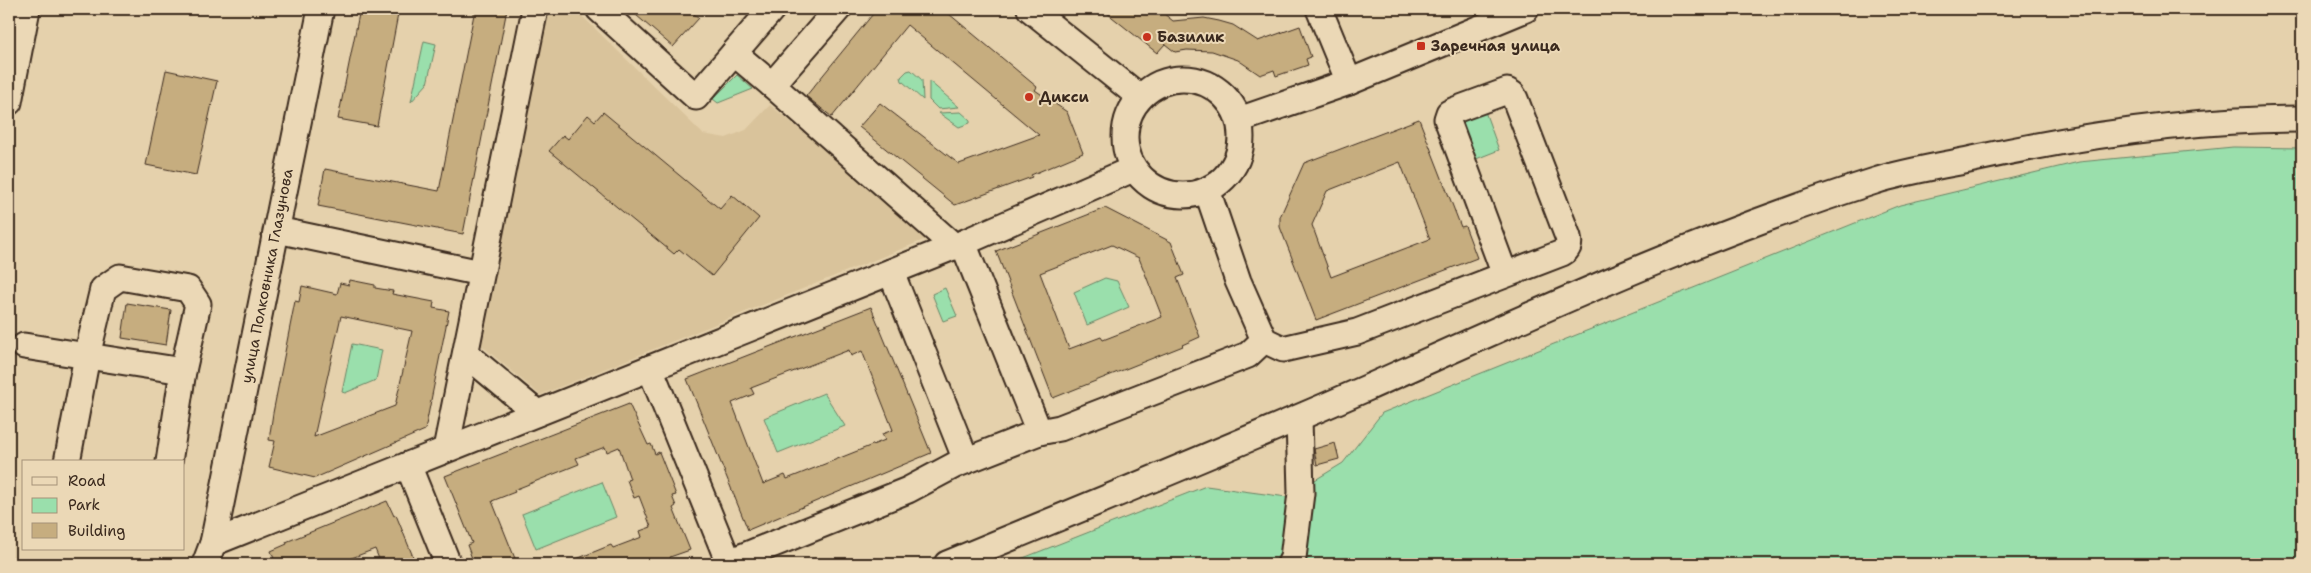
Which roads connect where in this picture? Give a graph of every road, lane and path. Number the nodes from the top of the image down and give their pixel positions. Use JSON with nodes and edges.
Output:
{"nodes":[{"id":1,"x":27,"y":9,"type":"edge"},
{"id":2,"x":321,"y":9,"type":"edge"},
{"id":3,"x":534,"y":9,"type":"edge"},
{"id":4,"x":599,"y":9,"type":"edge"},
{"id":5,"x":772,"y":9,"type":"edge"},
{"id":6,"x":838,"y":9,"type":"edge"},
{"id":7,"x":1030,"y":9,"type":"edge"},
{"id":8,"x":1319,"y":9,"type":"edge"},
{"id":9,"x":1526,"y":9,"type":"edge"},
{"id":10,"x":734,"y":53,"type":"junction"},
{"id":11,"x":1349,"y":82,"type":"junction"},
{"id":12,"x":772,"y":86,"type":"junction"},
{"id":13,"x":1140,"y":97,"type":"junction"},
{"id":14,"x":9,"y":102,"type":"edge"},
{"id":15,"x":2302,"y":119,"type":"edge"},
{"id":16,"x":1239,"y":120,"type":"junction"},
{"id":17,"x":1133,"y":169,"type":"junction"},
{"id":18,"x":1207,"y":190,"type":"junction"},
{"id":19,"x":277,"y":230,"type":"junction"},
{"id":20,"x":959,"y":245,"type":"junction"},
{"id":21,"x":891,"y":272,"type":"junction"},
{"id":22,"x":481,"y":273,"type":"junction"},
{"id":23,"x":1505,"y":275,"type":"junction"},
{"id":24,"x":1264,"y":340,"type":"junction"},
{"id":25,"x":24,"y":346,"type":"dead end"},
{"id":26,"x":466,"y":354,"type":"junction"},
{"id":27,"x":87,"y":356,"type":"junction"},
{"id":28,"x":650,"y":368,"type":"junction"},
{"id":29,"x":183,"y":371,"type":"junction"},
{"id":30,"x":537,"y":413,"type":"junction"},
{"id":31,"x":1299,"y":418,"type":"junction"},
{"id":32,"x":1038,"y":432,"type":"junction"},
{"id":33,"x":446,"y":450,"type":"junction"},
{"id":34,"x":66,"y":460,"type":"edge"},
{"id":35,"x":169,"y":460,"type":"edge"},
{"id":36,"x":966,"y":460,"type":"junction"},
{"id":37,"x":408,"y":465,"type":"junction"},
{"id":38,"x":209,"y":553,"type":"edge"},
{"id":39,"x":726,"y":563,"type":"edge"},
{"id":40,"x":448,"y":564,"type":"edge"},
{"id":41,"x":947,"y":564,"type":"edge"},
{"id":42,"x":1290,"y":564,"type":"edge"}],
"edges":[{"from":1,"to":14,"type":"street"},
{"from":2,"to":19,"type":"street","name":"улица Полковника Глазунова"},
{"from":3,"to":22,"type":"street"},
{"from":4,"to":10,"type":"street"},
{"from":5,"to":10,"type":"street"},
{"from":6,"to":12,"type":"street"},
{"from":7,"to":13,"type":"street"},
{"from":8,"to":11,"type":"street"},
{"from":9,"to":11,"type":"street"},
{"from":10,"to":12,"type":"street"},
{"from":11,"to":16,"type":"street"},
{"from":12,"to":20,"type":"street"},
{"from":13,"to":16,"type":"street"},
{"from":13,"to":17,"type":"street"},
{"from":15,"to":31,"type":"street"},
{"from":16,"to":18,"type":"street"},
{"from":17,"to":18,"type":"street"},
{"from":17,"to":20,"type":"street"},
{"from":18,"to":24,"type":"street"},
{"from":19,"to":22,"type":"street"},
{"from":19,"to":38,"type":"street","name":"улица Полковника Глазунова"},
{"from":20,"to":21,"type":"street"},
{"from":20,"to":32,"type":"street"},
{"from":21,"to":28,"type":"street"},
{"from":21,"to":36,"type":"street"},
{"from":22,"to":26,"type":"street"},
{"from":23,"to":23,"type":"street"},
{"from":23,"to":24,"type":"street"},
{"from":24,"to":32,"type":"street"},
{"from":25,"to":27,"type":"street"},
{"from":26,"to":30,"type":"street"},
{"from":26,"to":33,"type":"street"},
{"from":27,"to":29,"type":"street"},
{"from":27,"to":29,"type":"street"},
{"from":27,"to":34,"type":"street"},
{"from":28,"to":30,"type":"street"},
{"from":28,"to":39,"type":"street"},
{"from":29,"to":35,"type":"street"},
{"from":30,"to":33,"type":"street"},
{"from":31,"to":41,"type":"street"},
{"from":31,"to":42,"type":"street"},
{"from":32,"to":36,"type":"street"},
{"from":33,"to":37,"type":"street"},
{"from":36,"to":39,"type":"street"},
{"from":37,"to":38,"type":"street"},
{"from":37,"to":40,"type":"street"}]}
